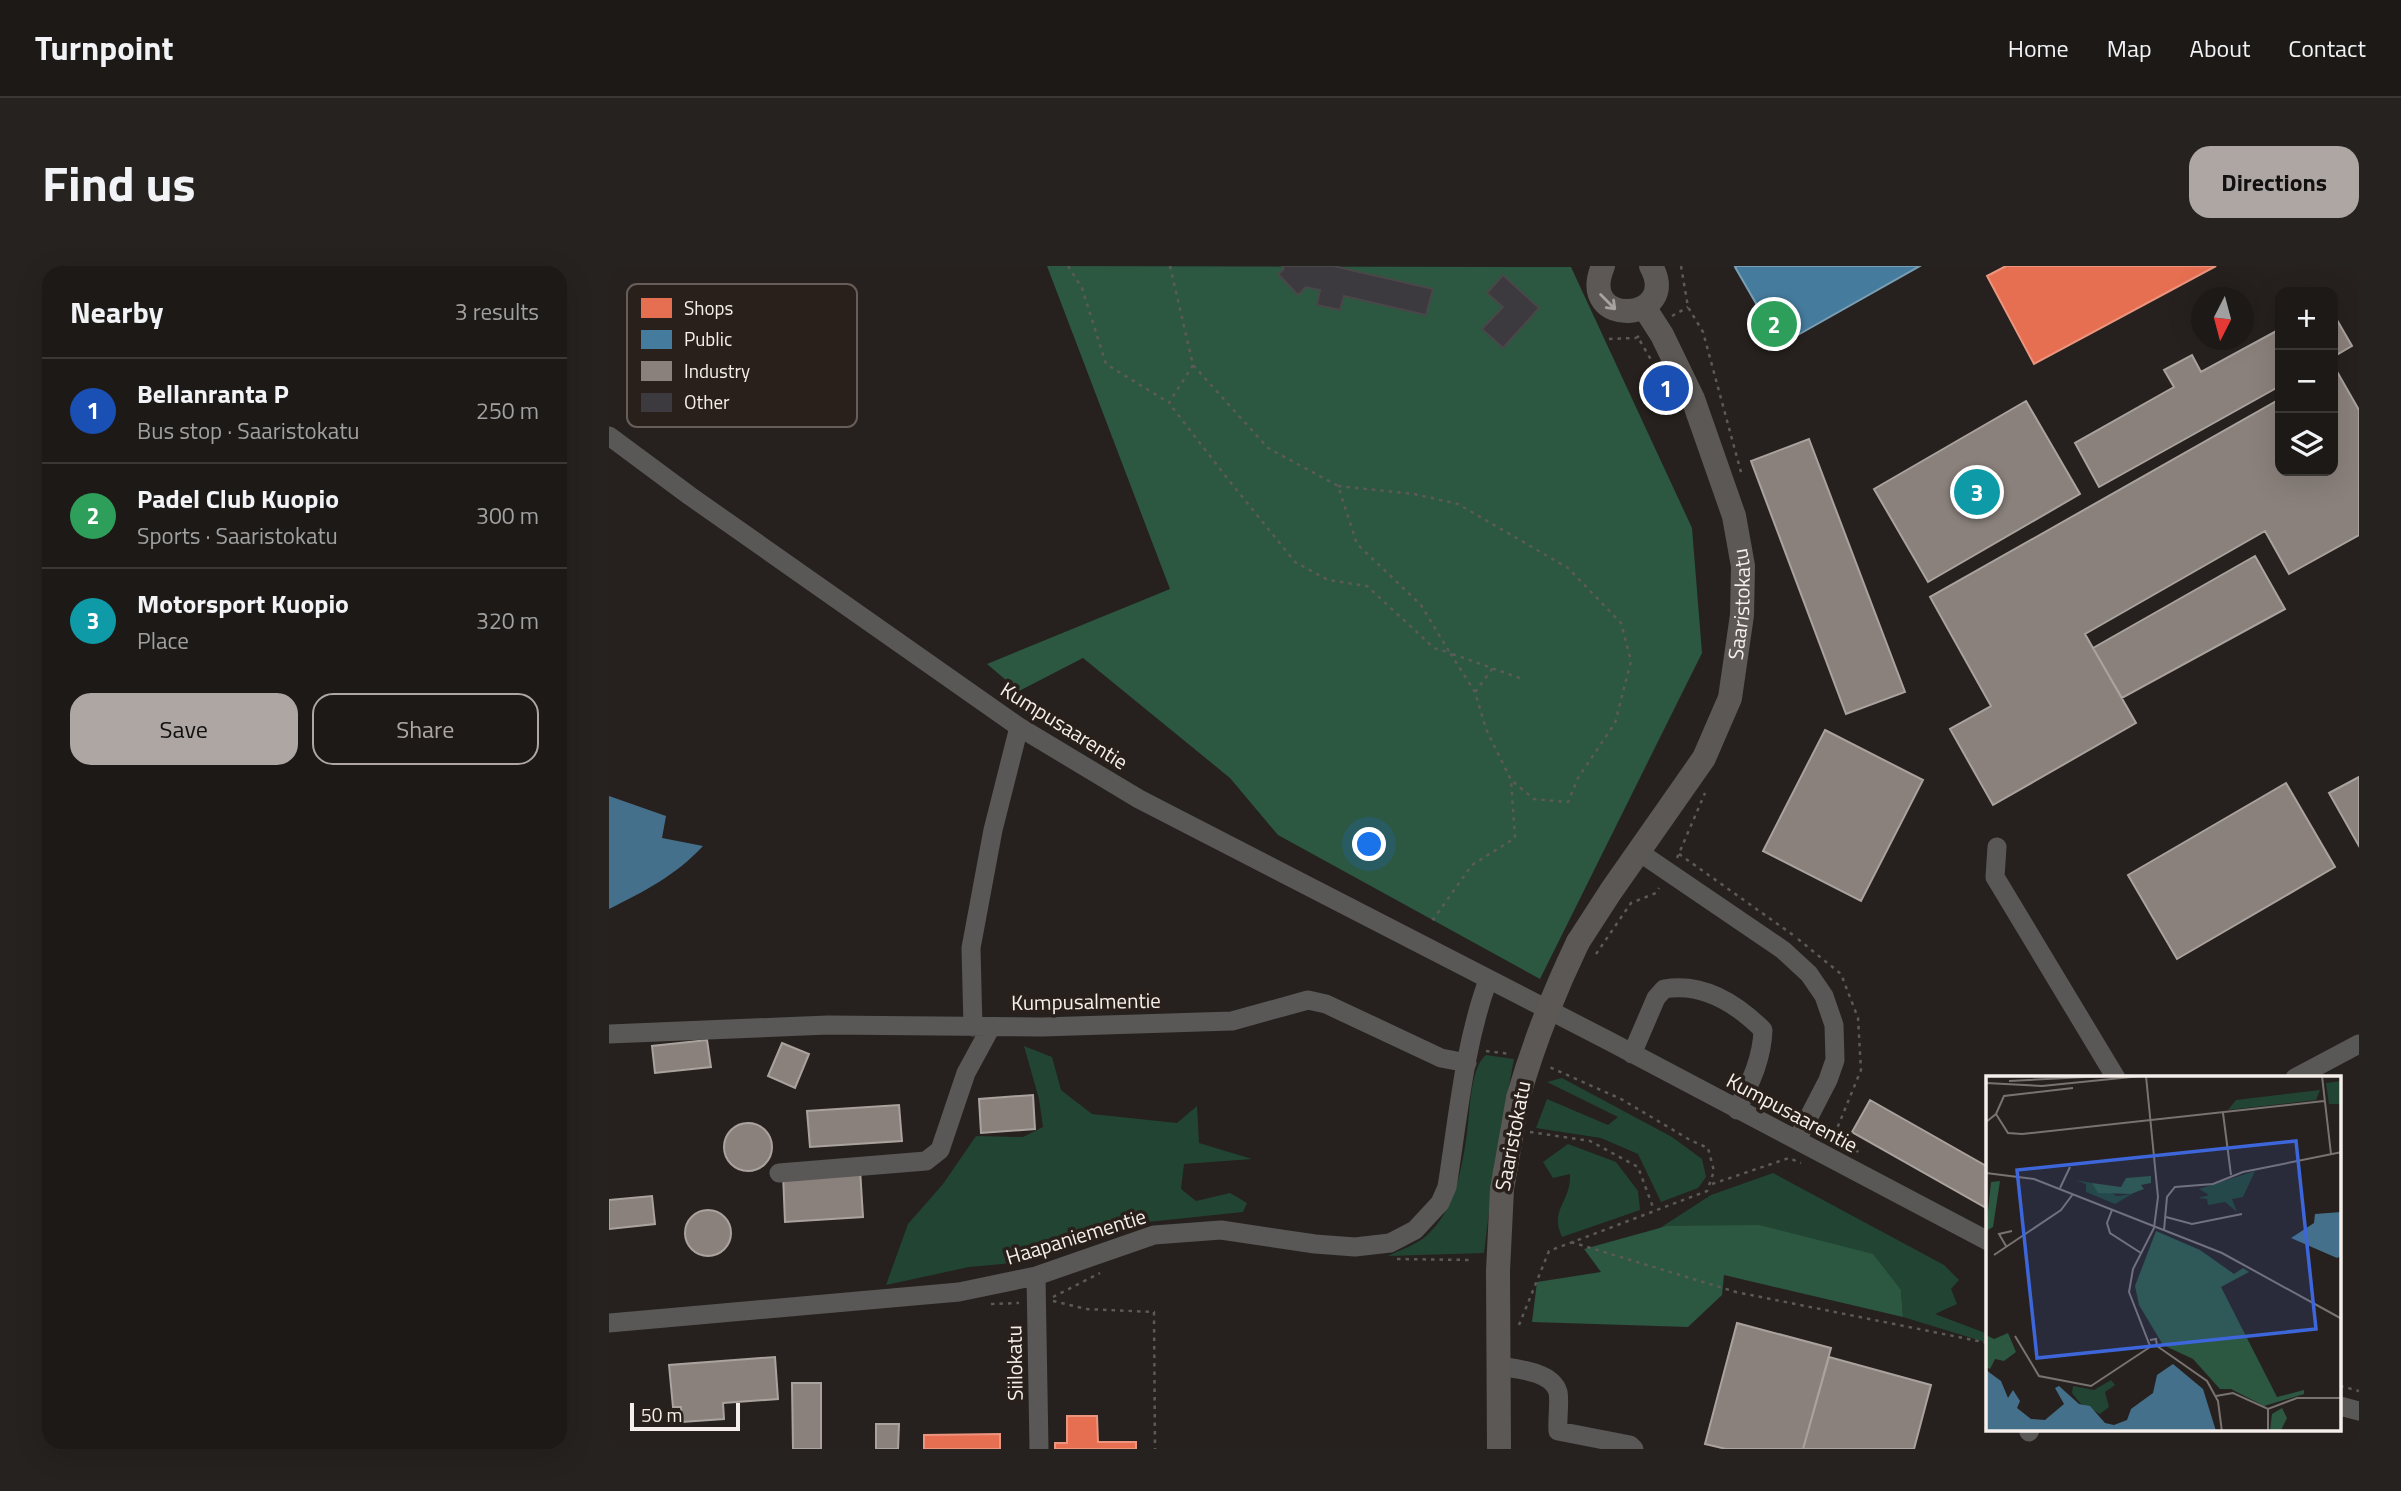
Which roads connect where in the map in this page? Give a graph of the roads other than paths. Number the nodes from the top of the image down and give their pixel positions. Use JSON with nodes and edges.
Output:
{"nodes":[{"id":1,"x":1603,"y":266,"type":"edge"},
{"id":2,"x":1651,"y":266,"type":"edge"},
{"id":3,"x":1644,"y":307,"type":"junction"},
{"id":4,"x":609,"y":436,"type":"edge"},
{"id":5,"x":1019,"y":727,"type":"junction"},
{"id":6,"x":1997,"y":847,"type":"dead end"},
{"id":7,"x":1639,"y":852,"type":"junction"},
{"id":8,"x":1488,"y":980,"type":"junction"},
{"id":9,"x":982,"y":1027,"type":"junction"},
{"id":10,"x":609,"y":1034,"type":"edge"},
{"id":11,"x":2359,"y":1044,"type":"edge"},
{"id":12,"x":1632,"y":1054,"type":"junction"},
{"id":13,"x":1468,"y":1056,"type":"junction"},
{"id":14,"x":2115,"y":1076,"type":"edge"},
{"id":15,"x":2299,"y":1076,"type":"edge"},
{"id":16,"x":1737,"y":1110,"type":"junction"},
{"id":17,"x":1797,"y":1140,"type":"junction"},
{"id":18,"x":779,"y":1173,"type":"dead end"},
{"id":19,"x":1986,"y":1240,"type":"edge"},
{"id":20,"x":1036,"y":1276,"type":"junction"},
{"id":21,"x":609,"y":1323,"type":"edge"},
{"id":22,"x":1499,"y":1366,"type":"junction"},
{"id":23,"x":2341,"y":1406,"type":"edge"},
{"id":24,"x":2359,"y":1411,"type":"edge"},
{"id":25,"x":1039,"y":1449,"type":"edge"},
{"id":26,"x":1499,"y":1449,"type":"edge"},
{"id":27,"x":1634,"y":1449,"type":"edge"}],
"edges":[{"from":1,"to":3,"type":"main road","one_way":true},
{"from":2,"to":3,"type":"main road"},
{"from":3,"to":7,"type":"main road","name":"Saaristokatu"},
{"from":4,"to":5,"type":"street","name":"Kumpusaarentie"},
{"from":5,"to":8,"type":"street","name":"Kumpusaarentie"},
{"from":5,"to":9,"type":"street"},
{"from":6,"to":14,"type":"street"},
{"from":7,"to":17,"type":"street"},
{"from":7,"to":22,"type":"main road","name":"Saaristokatu","bridge":true},
{"from":8,"to":12,"type":"street","name":"Kumpusaarentie"},
{"from":8,"to":13,"type":"street","name":"Haapaniementie"},
{"from":9,"to":10,"type":"street"},
{"from":9,"to":13,"type":"street","name":"Kumpusalmentie"},
{"from":9,"to":18,"type":"street","name":"Kumpusalmentie"},
{"from":11,"to":15,"type":"street"},
{"from":12,"to":16,"type":"street","name":"Kumpusaarentie"},
{"from":12,"to":16,"type":"street"},
{"from":13,"to":20,"type":"street","name":"Haapaniementie"},
{"from":16,"to":17,"type":"street","name":"Kumpusaarentie"},
{"from":17,"to":19,"type":"street","name":"Kumpusaarentie"},
{"from":20,"to":21,"type":"street","name":"Haapaniementie"},
{"from":20,"to":25,"type":"street","name":"Siilokatu"},
{"from":22,"to":26,"type":"main road","name":"Saaristokatu"},
{"from":22,"to":27,"type":"street"},
{"from":23,"to":24,"type":"street"}]}
